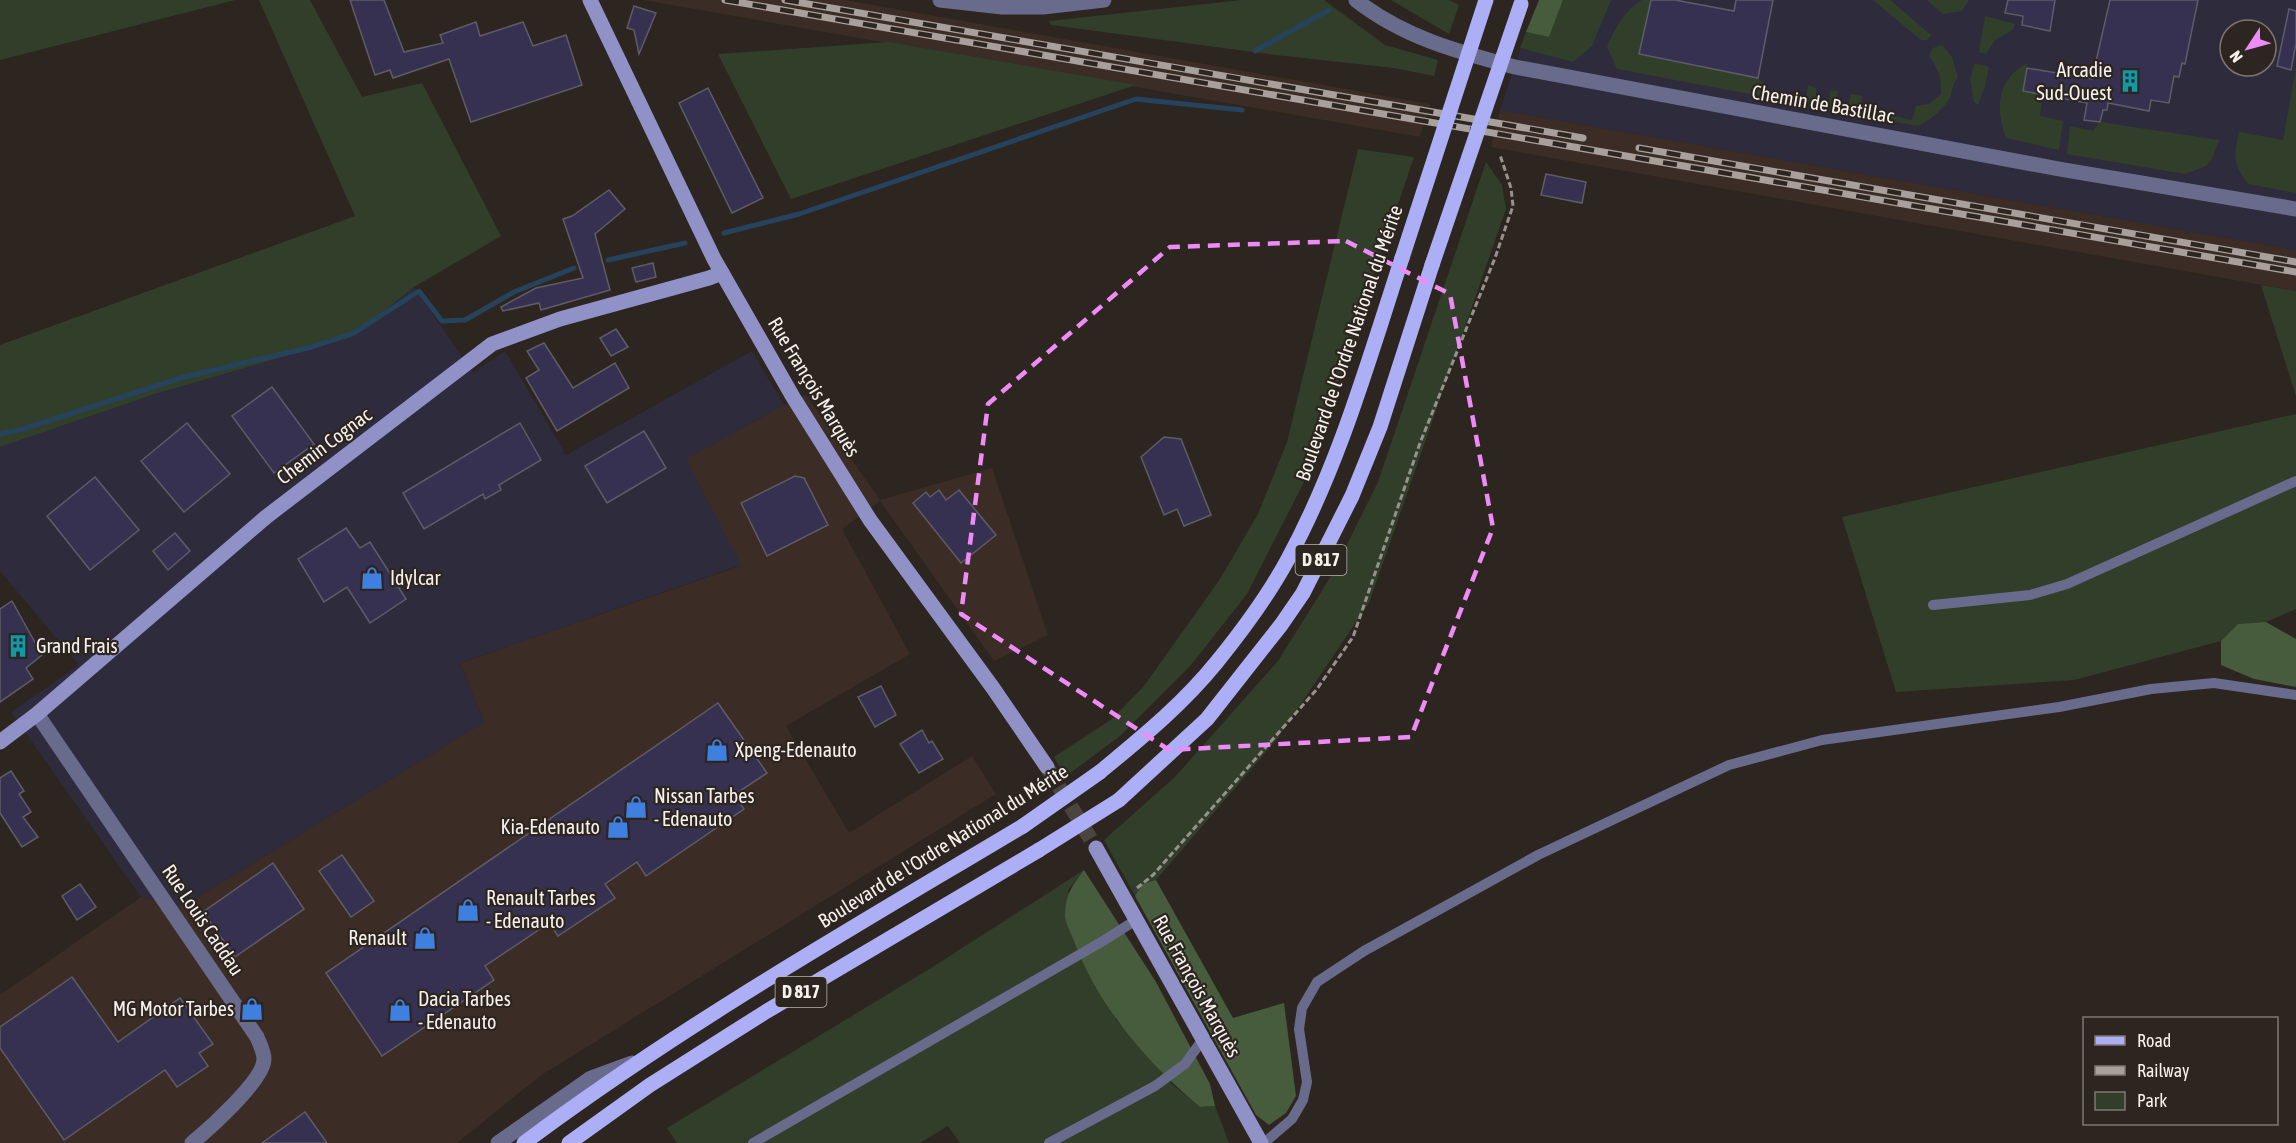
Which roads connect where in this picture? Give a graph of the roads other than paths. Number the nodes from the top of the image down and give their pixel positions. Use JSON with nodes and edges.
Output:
{"nodes":[{"id":1,"x":590,"y":0,"type":"edge"},
{"id":2,"x":940,"y":0,"type":"edge"},
{"id":3,"x":1104,"y":0,"type":"edge"},
{"id":4,"x":1356,"y":0,"type":"edge"},
{"id":5,"x":1486,"y":0,"type":"edge"},
{"id":6,"x":1522,"y":2,"type":"edge"},
{"id":7,"x":2296,"y":209,"type":"edge"},
{"id":8,"x":722,"y":273,"type":"junction"},
{"id":9,"x":2296,"y":481,"type":"edge"},
{"id":10,"x":1933,"y":605,"type":"dead end"},
{"id":11,"x":2296,"y":695,"type":"edge"},
{"id":12,"x":36,"y":714,"type":"junction"},
{"id":13,"x":0,"y":742,"type":"edge"},
{"id":14,"x":1047,"y":767,"type":"tunnel mouth"},
{"id":15,"x":1096,"y":848,"type":"tunnel mouth"},
{"id":16,"x":1136,"y":920,"type":"junction"},
{"id":17,"x":1203,"y":1039,"type":"junction"},
{"id":18,"x":638,"y":1061,"type":"junction"},
{"id":19,"x":192,"y":1143,"type":"edge"},
{"id":20,"x":498,"y":1143,"type":"edge"},
{"id":21,"x":524,"y":1143,"type":"edge"},
{"id":22,"x":569,"y":1143,"type":"edge"},
{"id":23,"x":753,"y":1143,"type":"edge"},
{"id":24,"x":1049,"y":1143,"type":"edge"},
{"id":25,"x":1263,"y":1143,"type":"edge"}],
"edges":[{"from":1,"to":8,"type":"street","name":"Rue François Marquès"},
{"from":2,"to":3,"type":"street"},
{"from":4,"to":7,"type":"street","name":"Chemin de Bastillac"},
{"from":5,"to":18,"type":"main road","name":"Boulevard de l'Ordre National du Mérite","number":"D 817","bridge":true},
{"from":6,"to":22,"type":"main road","number":"D 817","bridge":true},
{"from":8,"to":12,"type":"street","name":"Chemin Cognac"},
{"from":8,"to":14,"type":"street","name":"Rue François Marquès"},
{"from":9,"to":10,"type":"lane"},
{"from":11,"to":25,"type":"lane"},
{"from":12,"to":13,"type":"street","name":"Chemin Cognac"},
{"from":12,"to":19,"type":"street","name":"Rue Louis Caddau"},
{"from":15,"to":16,"type":"street","name":"Rue François Marquès"},
{"from":16,"to":17,"type":"street","name":"Rue François Marquès"},
{"from":16,"to":23,"type":"lane"},
{"from":17,"to":24,"type":"lane"},
{"from":17,"to":25,"type":"street","name":"Rue François Marquès"},
{"from":18,"to":20,"type":"street"},
{"from":18,"to":21,"type":"main road","name":"Boulevard de l'Ordre National du Mérite","number":"D 817"}]}
